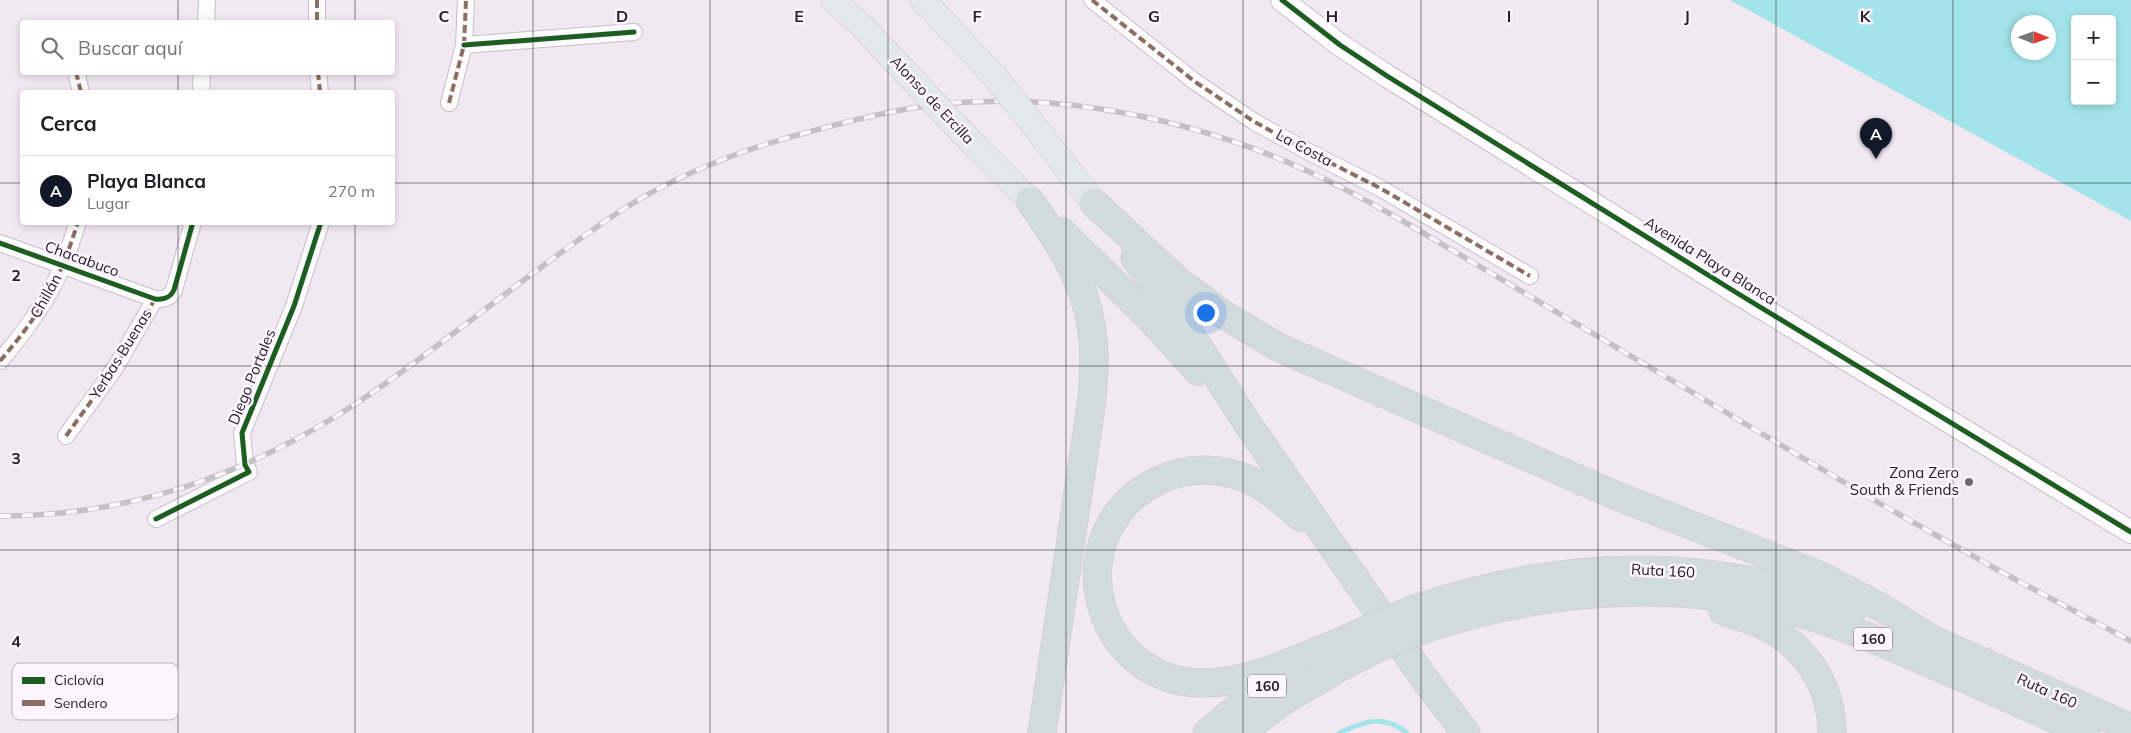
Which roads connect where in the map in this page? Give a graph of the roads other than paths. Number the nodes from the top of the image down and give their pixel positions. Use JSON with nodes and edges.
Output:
{"nodes":[{"id":1,"x":208,"y":0,"type":"edge"},
{"id":2,"x":317,"y":0,"type":"edge"},
{"id":3,"x":466,"y":0,"type":"edge"},
{"id":4,"x":834,"y":0,"type":"edge"},
{"id":5,"x":923,"y":0,"type":"edge"},
{"id":6,"x":1092,"y":0,"type":"edge"},
{"id":7,"x":1282,"y":0,"type":"edge"},
{"id":8,"x":206,"y":20,"type":"edge"},
{"id":9,"x":317,"y":20,"type":"edge"},
{"id":10,"x":634,"y":32,"type":"dead end"},
{"id":11,"x":464,"y":45,"type":"junction"},
{"id":12,"x":77,"y":75,"type":"edge"},
{"id":13,"x":202,"y":75,"type":"edge"},
{"id":14,"x":318,"y":75,"type":"edge"},
{"id":15,"x":80,"y":90,"type":"edge"},
{"id":16,"x":201,"y":90,"type":"edge"},
{"id":17,"x":320,"y":90,"type":"edge"},
{"id":18,"x":449,"y":103,"type":"dead end"},
{"id":19,"x":1030,"y":201,"type":"junction"},
{"id":20,"x":1094,"y":203,"type":"junction"},
{"id":21,"x":77,"y":225,"type":"edge"},
{"id":22,"x":192,"y":225,"type":"edge"},
{"id":23,"x":320,"y":225,"type":"edge"},
{"id":24,"x":0,"y":243,"type":"edge"},
{"id":25,"x":63,"y":266,"type":"junction"},
{"id":26,"x":1530,"y":276,"type":"dead end"},
{"id":27,"x":155,"y":299,"type":"junction"},
{"id":28,"x":0,"y":361,"type":"edge"},
{"id":29,"x":1249,"y":426,"type":"junction"},
{"id":30,"x":66,"y":436,"type":"dead end"},
{"id":31,"x":156,"y":519,"type":"dead end"},
{"id":32,"x":2131,"y":532,"type":"edge"},
{"id":33,"x":1330,"y":542,"type":"junction"},
{"id":34,"x":1647,"y":592,"type":"junction"},
{"id":35,"x":1416,"y":620,"type":"junction"},
{"id":36,"x":1935,"y":641,"type":"junction"},
{"id":37,"x":1338,"y":656,"type":"junction"},
{"id":38,"x":2131,"y":728,"type":"edge"},
{"id":39,"x":1042,"y":733,"type":"edge"},
{"id":40,"x":1206,"y":733,"type":"edge"},
{"id":41,"x":1241,"y":733,"type":"edge"},
{"id":42,"x":1466,"y":733,"type":"edge"},
{"id":43,"x":1832,"y":733,"type":"edge"},
{"id":44,"x":2086,"y":733,"type":"edge"}],
"edges":[{"from":1,"to":8,"type":"street"},
{"from":2,"to":9,"type":"street"},
{"from":3,"to":11,"type":"street"},
{"from":4,"to":19,"type":"main road","name":"Alonso de Ercilla","bridge":true},
{"from":5,"to":20,"type":"main road","bridge":true},
{"from":6,"to":26,"type":"street","name":"La Costa"},
{"from":7,"to":32,"type":"street","name":"Avenida Playa Blanca"},
{"from":10,"to":11,"type":"street"},
{"from":11,"to":18,"type":"street"},
{"from":12,"to":15,"type":"street"},
{"from":13,"to":16,"type":"street"},
{"from":14,"to":17,"type":"street"},
{"from":19,"to":29,"type":"highway"},
{"from":19,"to":39,"type":"highway"},
{"from":20,"to":29,"type":"highway"},
{"from":20,"to":36,"type":"highway"},
{"from":21,"to":25,"type":"street","name":"Chillán"},
{"from":22,"to":27,"type":"street","name":"Yerbas Buenas"},
{"from":23,"to":31,"type":"street","name":"Diego Portales"},
{"from":24,"to":25,"type":"street","name":"Chacabuco"},
{"from":25,"to":27,"type":"street","name":"Chacabuco"},
{"from":25,"to":28,"type":"street","name":"Chillán"},
{"from":27,"to":30,"type":"street","name":"Yerbas Buenas"},
{"from":29,"to":33,"type":"highway"},
{"from":33,"to":37,"type":"highway"},
{"from":33,"to":42,"type":"highway"},
{"from":34,"to":35,"type":"highway","name":"Ruta 160","number":"160"},
{"from":34,"to":43,"type":"highway"},
{"from":34,"to":44,"type":"highway","name":"Ruta 160","number":"160"},
{"from":35,"to":36,"type":"highway","name":"Ruta 160","number":"160"},
{"from":35,"to":37,"type":"highway","name":"Ruta 160","number":"160","bridge":true},
{"from":36,"to":38,"type":"highway","name":"Ruta 160","number":"160"},
{"from":37,"to":40,"type":"highway","name":"Ruta 160","number":"160"},
{"from":37,"to":41,"type":"highway","name":"Ruta 160","number":"160"}]}
